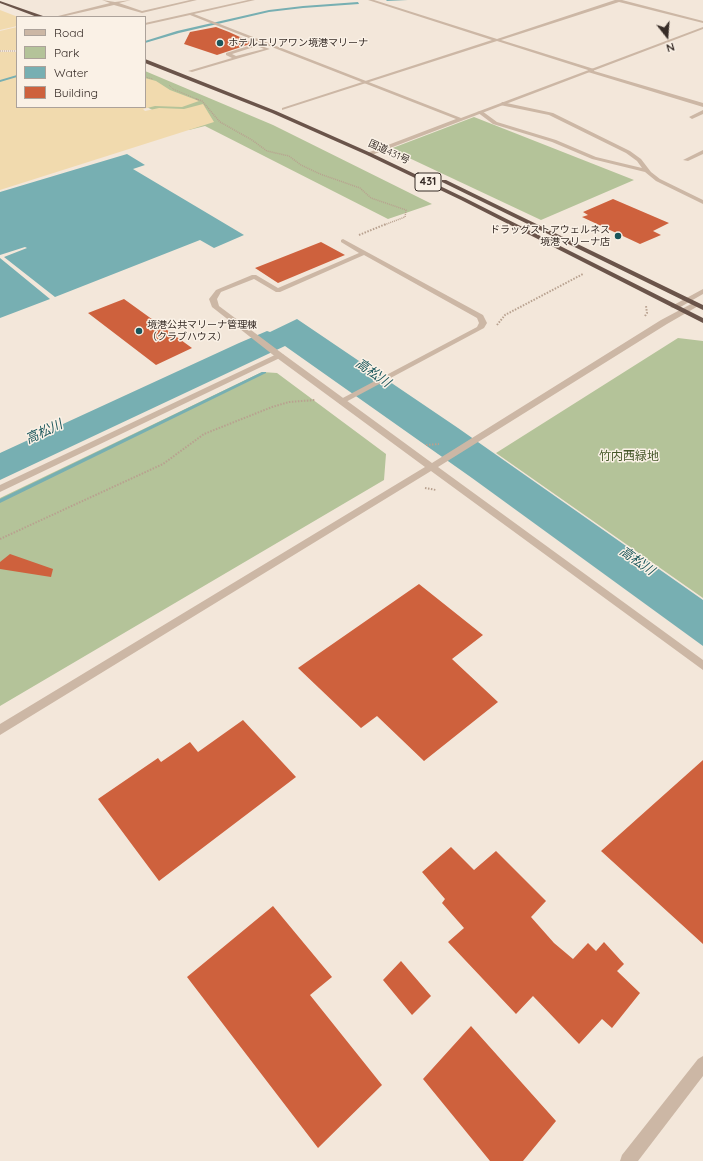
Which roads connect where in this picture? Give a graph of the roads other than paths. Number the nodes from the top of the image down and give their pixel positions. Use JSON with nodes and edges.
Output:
{"nodes":[{"id":1,"x":104,"y":0,"type":"edge"},
{"id":2,"x":129,"y":0,"type":"edge"},
{"id":3,"x":195,"y":0,"type":"edge"},
{"id":4,"x":254,"y":0,"type":"edge"},
{"id":5,"x":370,"y":0,"type":"edge"},
{"id":6,"x":618,"y":0,"type":"edge"},
{"id":7,"x":0,"y":2,"type":"edge"},
{"id":8,"x":114,"y":4,"type":"junction"},
{"id":9,"x":0,"y":7,"type":"edge"},
{"id":10,"x":190,"y":14,"type":"junction"},
{"id":11,"x":24,"y":16,"type":"edge"},
{"id":12,"x":38,"y":16,"type":"edge"},
{"id":13,"x":60,"y":16,"type":"edge"},
{"id":14,"x":703,"y":22,"type":"edge"},
{"id":15,"x":146,"y":24,"type":"edge"},
{"id":16,"x":703,"y":28,"type":"edge"},
{"id":17,"x":497,"y":40,"type":"junction"},
{"id":18,"x":146,"y":55,"type":"edge"},
{"id":19,"x":236,"y":58,"type":"junction"},
{"id":20,"x":146,"y":61,"type":"edge"},
{"id":21,"x":591,"y":70,"type":"junction"},
{"id":22,"x":190,"y":71,"type":"junction"},
{"id":23,"x":367,"y":82,"type":"junction"},
{"id":24,"x":502,"y":104,"type":"junction"},
{"id":25,"x":703,"y":105,"type":"edge"},
{"id":26,"x":284,"y":109,"type":"junction"},
{"id":27,"x":480,"y":112,"type":"junction"},
{"id":28,"x":703,"y":112,"type":"edge"},
{"id":29,"x":692,"y":116,"type":"dead end"},
{"id":30,"x":460,"y":119,"type":"junction"},
{"id":31,"x":379,"y":150,"type":"junction"},
{"id":32,"x":703,"y":152,"type":"edge"},
{"id":33,"x":370,"y":154,"type":"junction"},
{"id":34,"x":386,"y":154,"type":"dead end"},
{"id":35,"x":686,"y":160,"type":"dead end"},
{"id":36,"x":648,"y":171,"type":"junction"},
{"id":37,"x":435,"y":177,"type":"dead end"},
{"id":38,"x":703,"y":202,"type":"edge"},
{"id":39,"x":343,"y":241,"type":"road end"},
{"id":40,"x":364,"y":253,"type":"junction"},
{"id":41,"x":703,"y":291,"type":"edge"},
{"id":42,"x":687,"y":300,"type":"junction"},
{"id":43,"x":700,"y":306,"type":"edge"},
{"id":44,"x":674,"y":307,"type":"junction"},
{"id":45,"x":684,"y":312,"type":"junction"},
{"id":46,"x":703,"y":321,"type":"edge"},
{"id":47,"x":277,"y":354,"type":"junction"},
{"id":48,"x":342,"y":402,"type":"junction"},
{"id":49,"x":431,"y":467,"type":"junction"},
{"id":50,"x":0,"y":489,"type":"edge"},
{"id":51,"x":703,"y":666,"type":"edge"},
{"id":52,"x":0,"y":730,"type":"edge"},
{"id":53,"x":703,"y":1064,"type":"edge"},
{"id":54,"x":628,"y":1161,"type":"edge"}],
"edges":[{"from":1,"to":8,"type":"street"},
{"from":2,"to":8,"type":"street"},
{"from":3,"to":8,"type":"street"},
{"from":4,"to":10,"type":"street"},
{"from":5,"to":17,"type":"street"},
{"from":6,"to":14,"type":"street"},
{"from":6,"to":17,"type":"street"},
{"from":7,"to":12,"type":"highway"},
{"from":8,"to":13,"type":"street"},
{"from":9,"to":11,"type":"highway"},
{"from":10,"to":15,"type":"street"},
{"from":10,"to":23,"type":"street"},
{"from":16,"to":21,"type":"street"},
{"from":17,"to":21,"type":"street"},
{"from":17,"to":23,"type":"street"},
{"from":18,"to":22,"type":"highway","name":"国道431号"},
{"from":19,"to":19,"type":"street"},
{"from":19,"to":22,"type":"street"},
{"from":20,"to":33,"type":"highway","name":"国道431号","number":"431"},
{"from":21,"to":24,"type":"street"},
{"from":21,"to":25,"type":"street"},
{"from":22,"to":26,"type":"highway","name":"国道431号"},
{"from":23,"to":26,"type":"street"},
{"from":23,"to":30,"type":"street"},
{"from":24,"to":27,"type":"street"},
{"from":24,"to":36,"type":"street"},
{"from":26,"to":31,"type":"highway","name":"国道431号"},
{"from":27,"to":30,"type":"street"},
{"from":27,"to":36,"type":"street"},
{"from":28,"to":29,"type":"street"},
{"from":30,"to":31,"type":"street"},
{"from":31,"to":33,"type":"street"},
{"from":31,"to":34,"type":"highway","name":"国道431号"},
{"from":32,"to":35,"type":"street"},
{"from":33,"to":44,"type":"highway","name":"国道431号","number":"431"},
{"from":36,"to":38,"type":"street"},
{"from":37,"to":42,"type":"highway","number":"431"},
{"from":39,"to":40,"type":"street"},
{"from":40,"to":47,"type":"street"},
{"from":40,"to":48,"type":"street"},
{"from":41,"to":42,"type":"street"},
{"from":42,"to":43,"type":"highway","number":"431"},
{"from":42,"to":44,"type":"street"},
{"from":43,"to":45,"type":"street"},
{"from":44,"to":45,"type":"highway","name":"国道431号","number":"431"},
{"from":45,"to":46,"type":"highway","name":"国道431号","number":"431"},
{"from":45,"to":49,"type":"street"},
{"from":47,"to":48,"type":"street"},
{"from":47,"to":50,"type":"street"},
{"from":48,"to":49,"type":"street"},
{"from":49,"to":51,"type":"street"},
{"from":49,"to":52,"type":"street"},
{"from":53,"to":54,"type":"street"}]}
